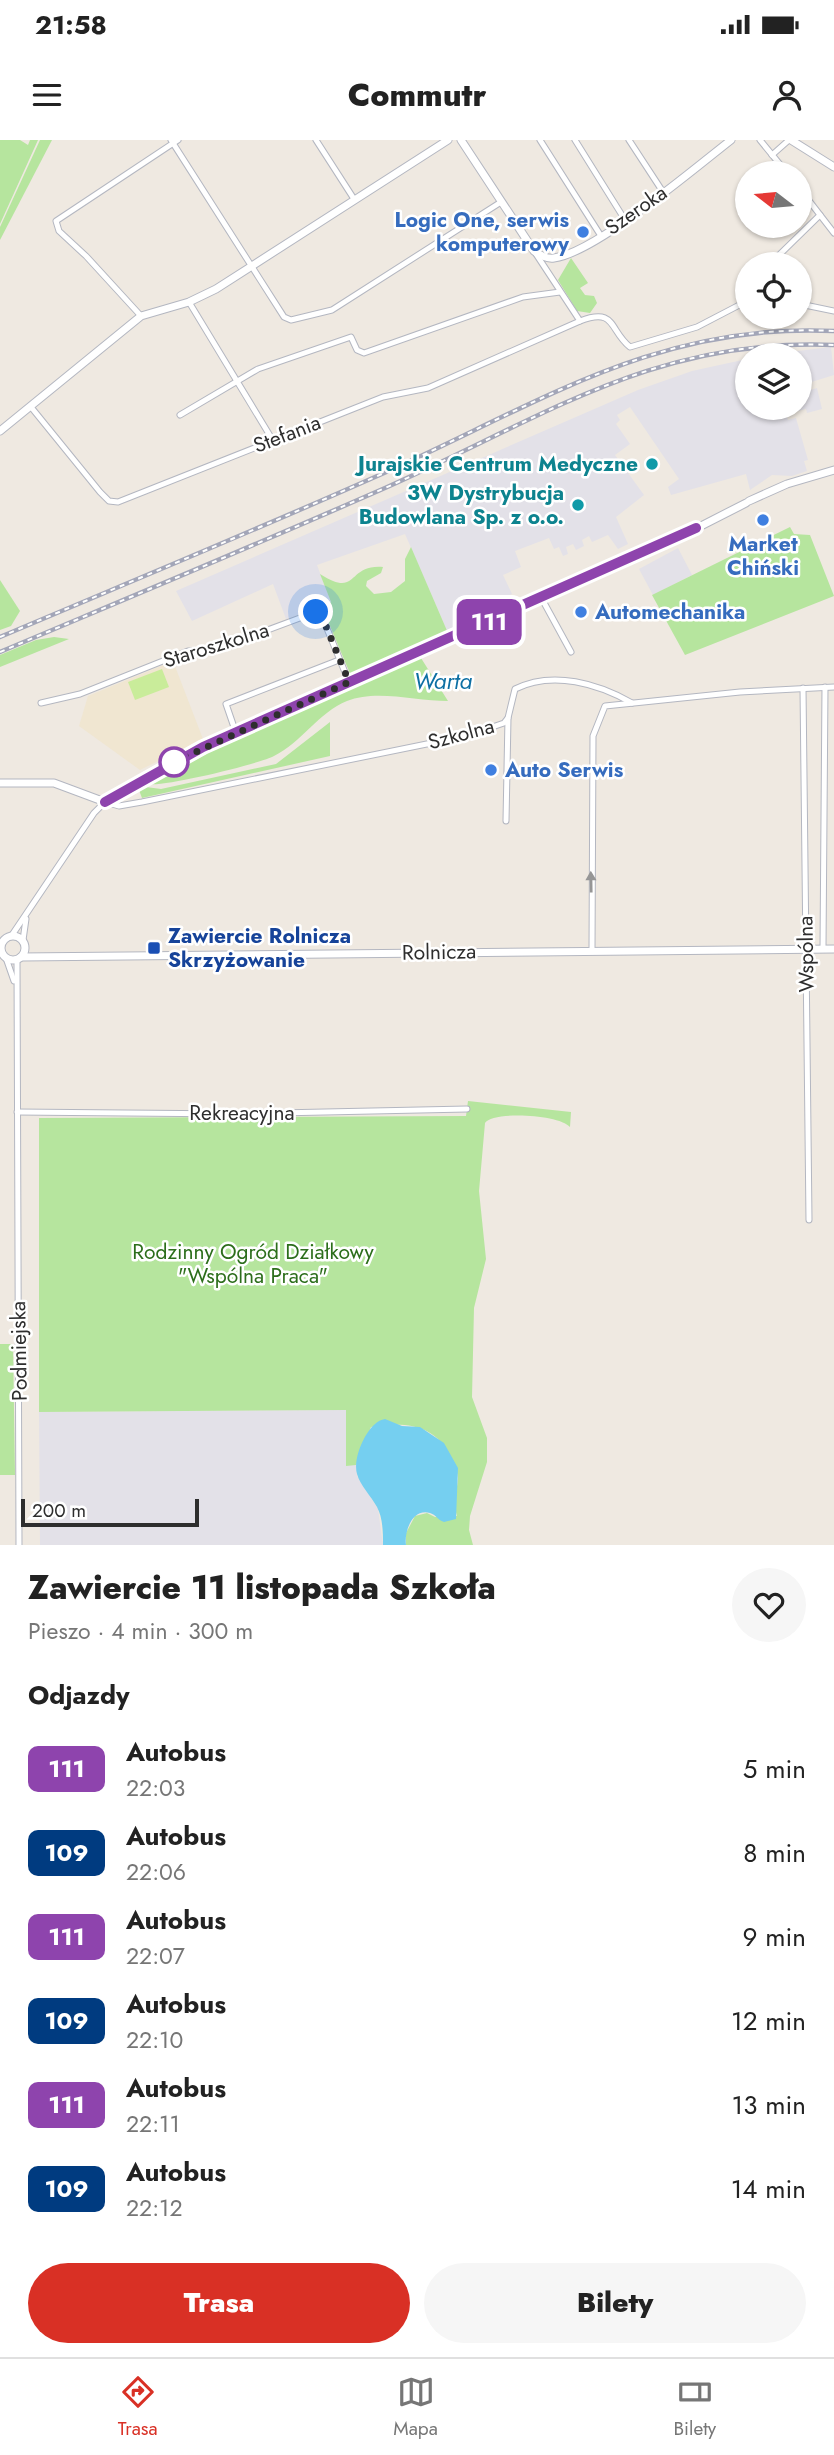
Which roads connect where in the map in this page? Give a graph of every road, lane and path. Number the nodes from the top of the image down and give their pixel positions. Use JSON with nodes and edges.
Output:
{"nodes":[{"id":1,"x":316,"y":140,"type":"edge"},
{"id":2,"x":448,"y":140,"type":"edge"},
{"id":3,"x":461,"y":140,"type":"edge"},
{"id":4,"x":540,"y":140,"type":"edge"},
{"id":5,"x":575,"y":140,"type":"edge"},
{"id":6,"x":629,"y":140,"type":"edge"},
{"id":7,"x":731,"y":140,"type":"edge"},
{"id":8,"x":760,"y":140,"type":"edge"},
{"id":9,"x":790,"y":140,"type":"edge"},
{"id":10,"x":174,"y":141,"type":"edge"},
{"id":11,"x":772,"y":155,"type":"junction"},
{"id":12,"x":777,"y":161,"type":"edge"},
{"id":13,"x":834,"y":167,"type":"edge"},
{"id":14,"x":663,"y":192,"type":"junction"},
{"id":15,"x":355,"y":199,"type":"junction"},
{"id":16,"x":501,"y":202,"type":"junction"},
{"id":17,"x":812,"y":205,"type":"edge"},
{"id":18,"x":820,"y":215,"type":"junction"},
{"id":19,"x":625,"y":220,"type":"junction"},
{"id":20,"x":834,"y":233,"type":"edge"},
{"id":21,"x":601,"y":236,"type":"junction"},
{"id":22,"x":534,"y":251,"type":"junction"},
{"id":23,"x":782,"y":252,"type":"edge"},
{"id":24,"x":251,"y":267,"type":"junction"},
{"id":25,"x":560,"y":292,"type":"junction"},
{"id":26,"x":189,"y":302,"type":"junction"},
{"id":27,"x":812,"y":305,"type":"edge"},
{"id":28,"x":735,"y":308,"type":"edge"},
{"id":29,"x":834,"y":310,"type":"edge"},
{"id":30,"x":141,"y":316,"type":"junction"},
{"id":31,"x":580,"y":321,"type":"junction"},
{"id":32,"x":237,"y":380,"type":"junction"},
{"id":33,"x":31,"y":407,"type":"junction"},
{"id":34,"x":180,"y":415,"type":"dead end"},
{"id":35,"x":0,"y":431,"type":"edge"},
{"id":36,"x":272,"y":439,"type":"junction"},
{"id":37,"x":834,"y":470,"type":"edge"},
{"id":38,"x":542,"y":599,"type":"junction"},
{"id":39,"x":571,"y":652,"type":"dead end"},
{"id":40,"x":339,"y":660,"type":"junction"},
{"id":41,"x":349,"y":682,"type":"junction"},
{"id":42,"x":825,"y":687,"type":"junction"},
{"id":43,"x":834,"y":687,"type":"edge"},
{"id":44,"x":803,"y":688,"type":"junction"},
{"id":45,"x":41,"y":703,"type":"dead end"},
{"id":46,"x":632,"y":703,"type":"junction"},
{"id":47,"x":508,"y":718,"type":"junction"},
{"id":48,"x":236,"y":733,"type":"junction"},
{"id":49,"x":0,"y":783,"type":"edge"},
{"id":50,"x":131,"y":786,"type":"junction"},
{"id":51,"x":105,"y":802,"type":"junction"},
{"id":52,"x":131,"y":804,"type":"junction"},
{"id":53,"x":506,"y":821,"type":"dead end"},
{"id":54,"x":27,"y":916,"type":"junction"},
{"id":55,"x":12,"y":935,"type":"junction"},
{"id":56,"x":24,"y":944,"type":"junction"},
{"id":57,"x":0,"y":946,"type":"edge"},
{"id":58,"x":823,"y":948,"type":"junction"},
{"id":59,"x":834,"y":948,"type":"edge"},
{"id":60,"x":806,"y":949,"type":"junction"},
{"id":61,"x":592,"y":950,"type":"junction"},
{"id":62,"x":3,"y":957,"type":"edge"},
{"id":63,"x":45,"y":957,"type":"junction"},
{"id":64,"x":19,"y":958,"type":"junction"},
{"id":65,"x":16,"y":988,"type":"junction"},
{"id":66,"x":467,"y":1109,"type":"dead end"},
{"id":67,"x":17,"y":1112,"type":"junction"},
{"id":68,"x":809,"y":1220,"type":"dead end"},
{"id":69,"x":19,"y":1545,"type":"edge"}],
"edges":[{"from":1,"to":15,"type":"street"},
{"from":2,"to":15,"type":"street"},
{"from":3,"to":16,"type":"street"},
{"from":4,"to":21,"type":"street"},
{"from":5,"to":19,"type":"street"},
{"from":6,"to":14,"type":"street"},
{"from":7,"to":14,"type":"street","name":"Szeroka"},
{"from":8,"to":11,"type":"street"},
{"from":9,"to":11,"type":"street"},
{"from":9,"to":13,"type":"street"},
{"from":10,"to":24,"type":"street"},
{"from":10,"to":30,"type":"street"},
{"from":11,"to":12,"type":"street"},
{"from":14,"to":19,"type":"street","name":"Szeroka"},
{"from":15,"to":24,"type":"street"},
{"from":16,"to":22,"type":"street"},
{"from":16,"to":24,"type":"street"},
{"from":17,"to":18,"type":"street"},
{"from":18,"to":20,"type":"street"},
{"from":18,"to":23,"type":"street"},
{"from":19,"to":21,"type":"street","name":"Szeroka"},
{"from":21,"to":22,"type":"street","name":"Szeroka"},
{"from":22,"to":25,"type":"street"},
{"from":24,"to":26,"type":"street"},
{"from":25,"to":31,"type":"street"},
{"from":25,"to":32,"type":"street"},
{"from":26,"to":30,"type":"street"},
{"from":26,"to":32,"type":"street"},
{"from":27,"to":29,"type":"street"},
{"from":28,"to":31,"type":"street"},
{"from":30,"to":33,"type":"street"},
{"from":31,"to":36,"type":"street","name":"Stefania"},
{"from":32,"to":34,"type":"street"},
{"from":32,"to":36,"type":"street"},
{"from":33,"to":35,"type":"street"},
{"from":33,"to":36,"type":"street","name":"Stefania"},
{"from":37,"to":38,"type":"street"},
{"from":38,"to":39,"type":"street"},
{"from":38,"to":41,"type":"street"},
{"from":40,"to":41,"type":"street","name":"Staroszkolna"},
{"from":40,"to":45,"type":"street","name":"Staroszkolna"},
{"from":40,"to":48,"type":"street"},
{"from":41,"to":48,"type":"street"},
{"from":42,"to":43,"type":"street"},
{"from":42,"to":44,"type":"street"},
{"from":42,"to":58,"type":"street"},
{"from":44,"to":46,"type":"street"},
{"from":44,"to":60,"type":"street","name":"Wspólna"},
{"from":46,"to":47,"type":"street","name":"Szkolna"},
{"from":61,"to":46,"type":"street","one_way":true},
{"from":47,"to":52,"type":"street","name":"Szkolna"},
{"from":47,"to":53,"type":"street"},
{"from":48,"to":50,"type":"street"},
{"from":49,"to":51,"type":"street"},
{"from":50,"to":51,"type":"street"},
{"from":50,"to":52,"type":"street"},
{"from":51,"to":52,"type":"street","name":"Szkolna"},
{"from":51,"to":54,"type":"street"},
{"from":54,"to":55,"type":"street"},
{"from":54,"to":56,"type":"street"},
{"from":55,"to":56,"type":"street"},
{"from":55,"to":57,"type":"street"},
{"from":56,"to":63,"type":"street","name":"Rolnicza"},
{"from":56,"to":64,"type":"street"},
{"from":57,"to":62,"type":"street"},
{"from":58,"to":59,"type":"street","name":"Rolnicza"},
{"from":58,"to":60,"type":"street","name":"Rolnicza"},
{"from":60,"to":61,"type":"street","name":"Rolnicza"},
{"from":60,"to":68,"type":"street","name":"Wspólna"},
{"from":61,"to":63,"type":"street","name":"Rolnicza"},
{"from":62,"to":64,"type":"street"},
{"from":62,"to":65,"type":"street","name":"Podmiejska"},
{"from":63,"to":64,"type":"street","name":"Rolnicza"},
{"from":64,"to":65,"type":"street","name":"Podmiejska"},
{"from":65,"to":67,"type":"street","name":"Podmiejska"},
{"from":66,"to":67,"type":"street","name":"Rekreacyjna"},
{"from":67,"to":69,"type":"street","name":"Podmiejska"}]}
